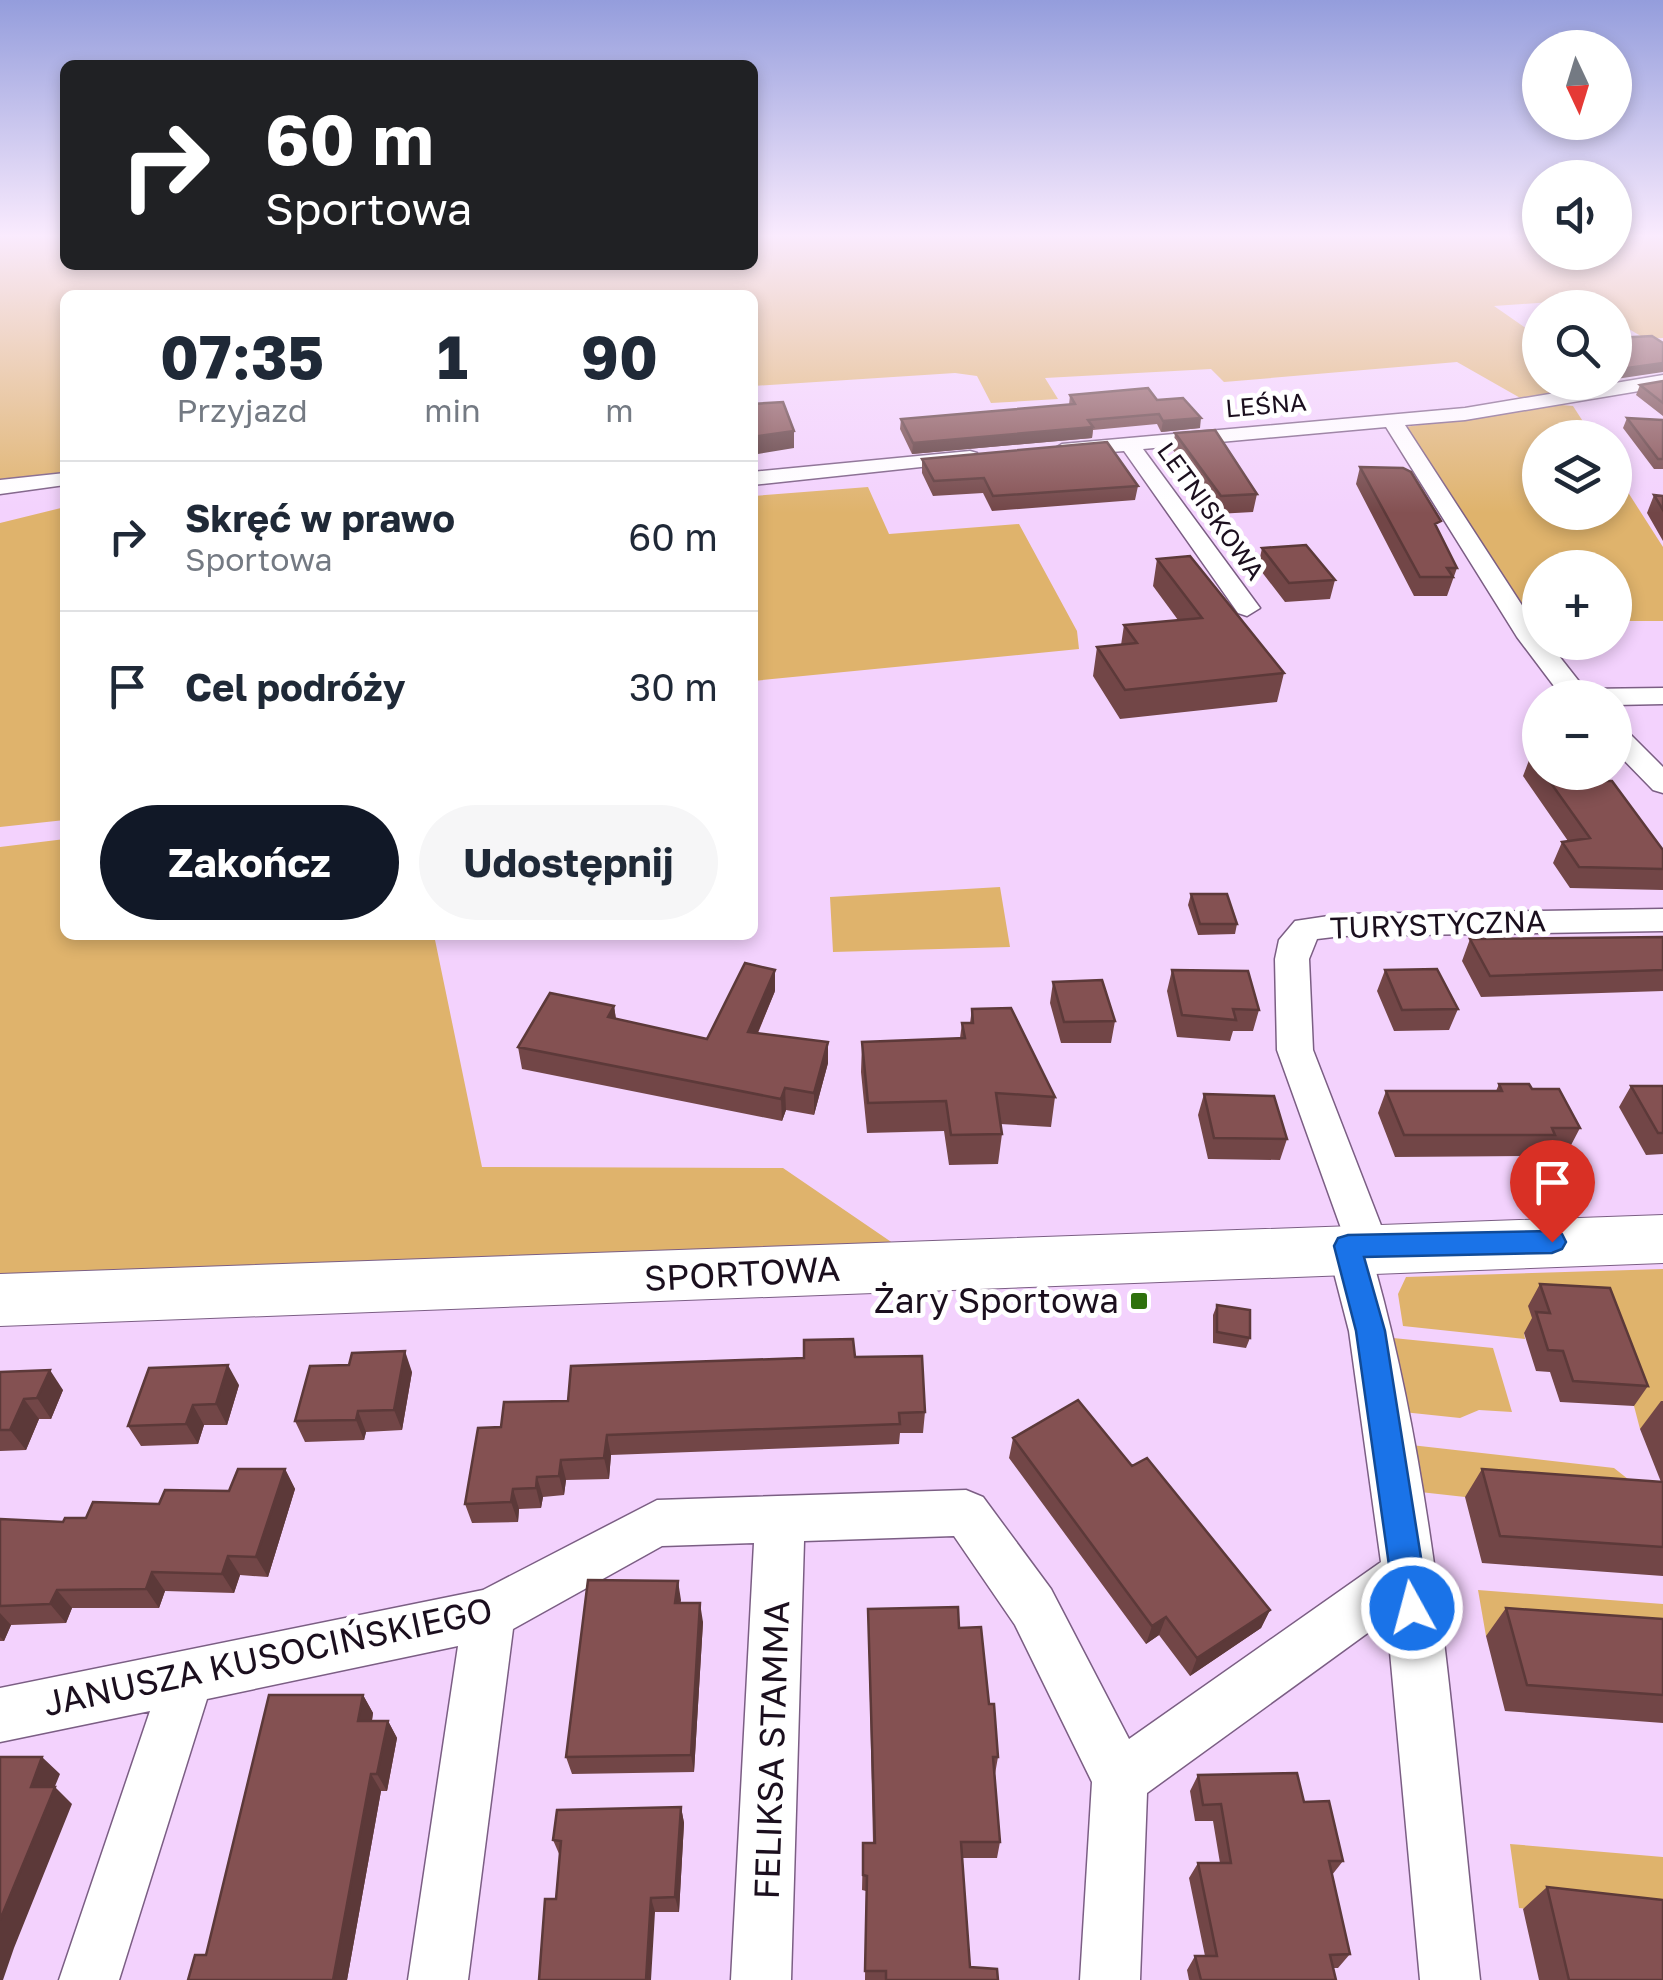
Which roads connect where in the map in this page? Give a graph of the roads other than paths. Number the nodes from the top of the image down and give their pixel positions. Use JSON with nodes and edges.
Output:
{"nodes":[{"id":1,"x":1663,"y":381,"type":"edge"},
{"id":2,"x":1392,"y":421,"type":"junction"},
{"id":3,"x":1130,"y":445,"type":"junction"},
{"id":4,"x":1038,"y":452,"type":"edge"},
{"id":5,"x":984,"y":456,"type":"edge"},
{"id":6,"x":758,"y":477,"type":"edge"},
{"id":7,"x":60,"y":481,"type":"edge"},
{"id":8,"x":0,"y":487,"type":"edge"},
{"id":9,"x":1247,"y":608,"type":"dead end"},
{"id":10,"x":1564,"y":680,"type":"edge"},
{"id":11,"x":1632,"y":696,"type":"edge"},
{"id":12,"x":1663,"y":696,"type":"edge"},
{"id":13,"x":1632,"y":752,"type":"edge"},
{"id":14,"x":1663,"y":784,"type":"edge"},
{"id":15,"x":1663,"y":920,"type":"edge"},
{"id":16,"x":1663,"y":1240,"type":"edge"},
{"id":17,"x":1358,"y":1246,"type":"junction"},
{"id":18,"x":0,"y":1300,"type":"edge"},
{"id":19,"x":780,"y":1519,"type":"junction"},
{"id":20,"x":1408,"y":1574,"type":"junction"},
{"id":21,"x":489,"y":1614,"type":"junction"},
{"id":22,"x":188,"y":1676,"type":"junction"},
{"id":23,"x":0,"y":1715,"type":"edge"},
{"id":24,"x":1120,"y":1779,"type":"junction"},
{"id":25,"x":89,"y":1980,"type":"edge"},
{"id":26,"x":438,"y":1980,"type":"edge"},
{"id":27,"x":761,"y":1980,"type":"edge"},
{"id":28,"x":1110,"y":1980,"type":"edge"},
{"id":29,"x":1450,"y":1980,"type":"edge"}],
"edges":[{"from":1,"to":2,"type":"street","name":"LEŚNA"},
{"from":2,"to":3,"type":"street","name":"LEŚNA"},
{"from":2,"to":10,"type":"street"},
{"from":3,"to":4,"type":"street","name":"LEŚNA"},
{"from":3,"to":9,"type":"street","name":"LETNISKOWA"},
{"from":5,"to":6,"type":"street"},
{"from":7,"to":8,"type":"street"},
{"from":11,"to":12,"type":"street"},
{"from":13,"to":14,"type":"street"},
{"from":15,"to":17,"type":"street","name":"TURYSTYCZNA"},
{"from":16,"to":17,"type":"street","name":"SPORTOWA"},
{"from":17,"to":18,"type":"street","name":"SPORTOWA"},
{"from":17,"to":20,"type":"street"},
{"from":19,"to":21,"type":"street","name":"JANUSZA KUSOCIŃSKIEGO"},
{"from":19,"to":24,"type":"street","name":"JANUSZA KUSOCIŃSKIEGO"},
{"from":19,"to":27,"type":"street","name":"FELIKSA STAMMA"},
{"from":20,"to":24,"type":"street"},
{"from":20,"to":29,"type":"street"},
{"from":21,"to":22,"type":"street","name":"JANUSZA KUSOCIŃSKIEGO"},
{"from":21,"to":26,"type":"street"},
{"from":22,"to":23,"type":"street","name":"JANUSZA KUSOCIŃSKIEGO"},
{"from":22,"to":25,"type":"street"},
{"from":24,"to":28,"type":"street","name":"JANUSZA KUSOCIŃSKIEGO"}]}
